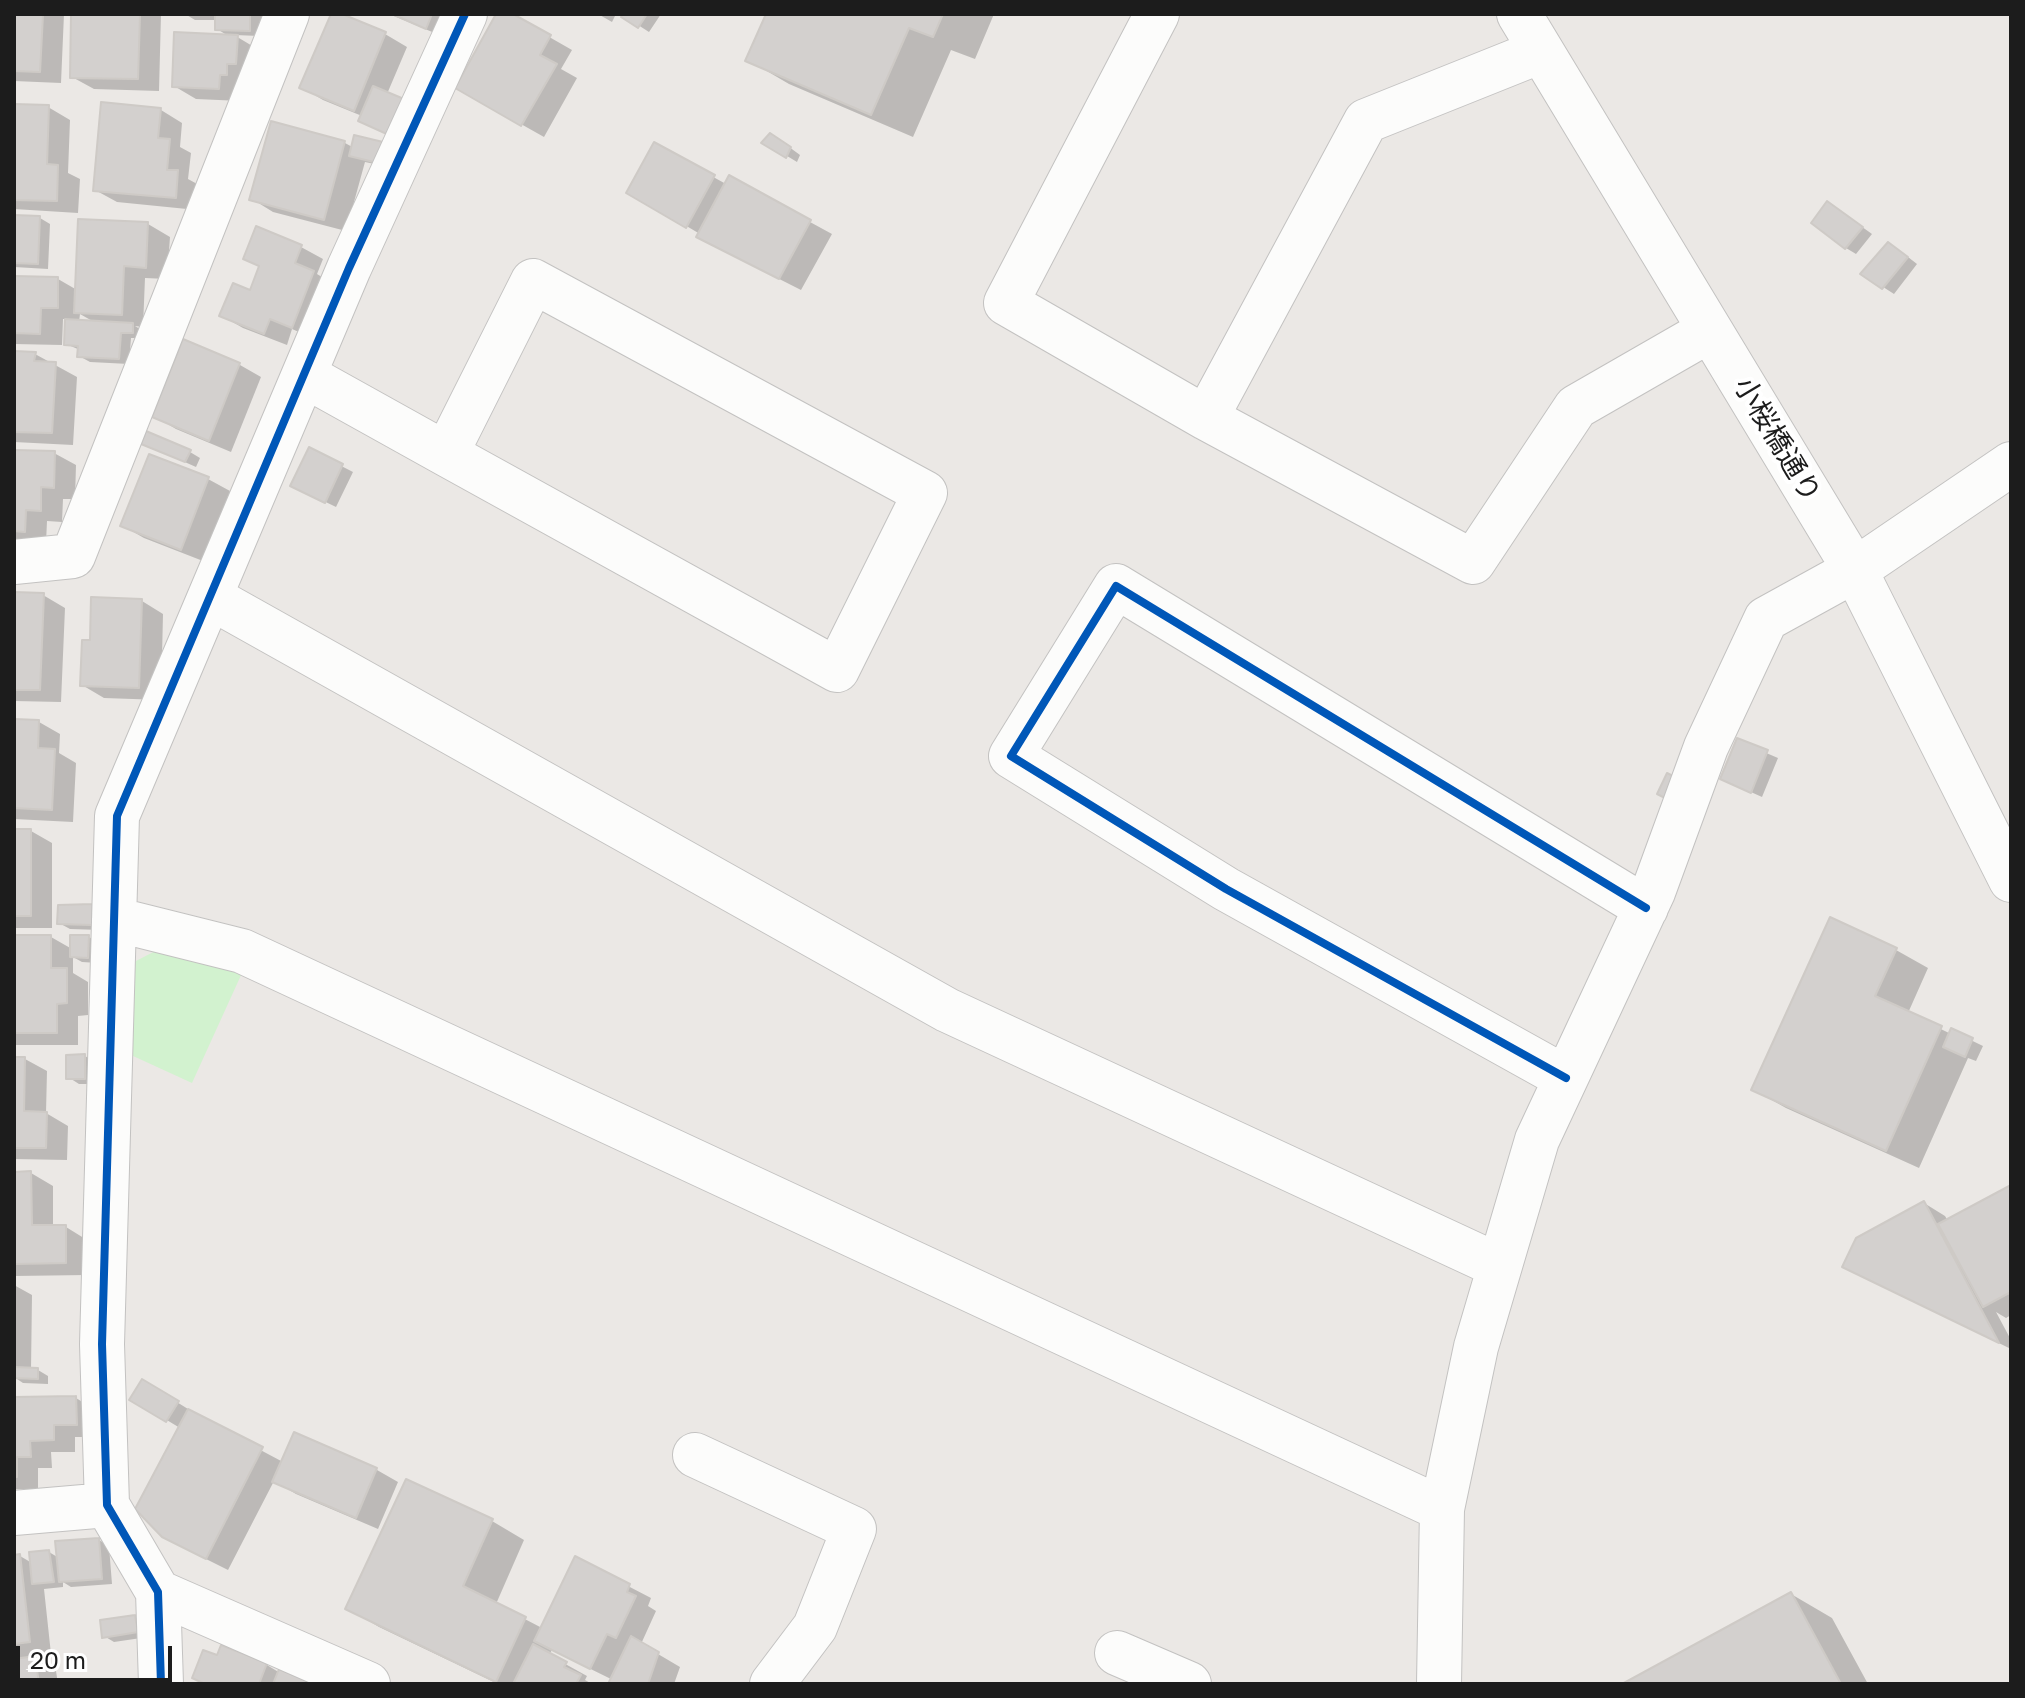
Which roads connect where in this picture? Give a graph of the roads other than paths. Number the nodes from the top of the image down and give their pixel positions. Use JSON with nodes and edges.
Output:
{"nodes":[{"id":1,"x":287,"y":14,"type":"edge"},
{"id":2,"x":465,"y":14,"type":"edge"},
{"id":3,"x":1157,"y":14,"type":"edge"},
{"id":4,"x":1519,"y":14,"type":"edge"},
{"id":5,"x":1541,"y":51,"type":"junction"},
{"id":6,"x":1710,"y":330,"type":"junction"},
{"id":7,"x":304,"y":375,"type":"junction"},
{"id":8,"x":1206,"y":418,"type":"junction"},
{"id":9,"x":446,"y":454,"type":"junction"},
{"id":10,"x":2011,"y":464,"type":"edge"},
{"id":11,"x":14,"y":562,"type":"edge"},
{"id":12,"x":1855,"y":570,"type":"junction"},
{"id":13,"x":210,"y":597,"type":"junction"},
{"id":14,"x":2011,"y":880,"type":"edge"},
{"id":15,"x":1646,"y":908,"type":"junction"},
{"id":16,"x":114,"y":919,"type":"junction"},
{"id":17,"x":1566,"y":1078,"type":"junction"},
{"id":18,"x":1499,"y":1266,"type":"junction"},
{"id":19,"x":695,"y":1455,"type":"dead end"},
{"id":20,"x":107,"y":1505,"type":"junction"},
{"id":21,"x":1442,"y":1509,"type":"junction"},
{"id":22,"x":14,"y":1513,"type":"edge"},
{"id":23,"x":158,"y":1592,"type":"junction"},
{"id":24,"x":1117,"y":1653,"type":"dead end"},
{"id":25,"x":161,"y":1684,"type":"edge"},
{"id":26,"x":368,"y":1684,"type":"edge"},
{"id":27,"x":772,"y":1684,"type":"edge"},
{"id":28,"x":1189,"y":1684,"type":"edge"},
{"id":29,"x":1439,"y":1684,"type":"edge"}],
"edges":[{"from":1,"to":11,"type":"street"},
{"from":2,"to":7,"type":"street"},
{"from":3,"to":8,"type":"street"},
{"from":4,"to":5,"type":"street","name":"小桜橋通り"},
{"from":5,"to":6,"type":"street","name":"小桜橋通り"},
{"from":5,"to":8,"type":"street"},
{"from":6,"to":8,"type":"street"},
{"from":6,"to":12,"type":"street","name":"小桜橋通り"},
{"from":7,"to":9,"type":"street"},
{"from":7,"to":13,"type":"street"},
{"from":9,"to":9,"type":"street"},
{"from":10,"to":12,"type":"street"},
{"from":12,"to":14,"type":"street","name":"小桜橋通り"},
{"from":12,"to":15,"type":"street"},
{"from":13,"to":16,"type":"street"},
{"from":13,"to":18,"type":"street"},
{"from":15,"to":17,"type":"street"},
{"from":15,"to":17,"type":"street"},
{"from":16,"to":20,"type":"street"},
{"from":16,"to":21,"type":"street"},
{"from":17,"to":18,"type":"street"},
{"from":18,"to":21,"type":"street"},
{"from":19,"to":27,"type":"street"},
{"from":20,"to":22,"type":"street"},
{"from":20,"to":23,"type":"street"},
{"from":21,"to":29,"type":"street"},
{"from":23,"to":25,"type":"street"},
{"from":23,"to":26,"type":"street"},
{"from":24,"to":28,"type":"street"}]}
